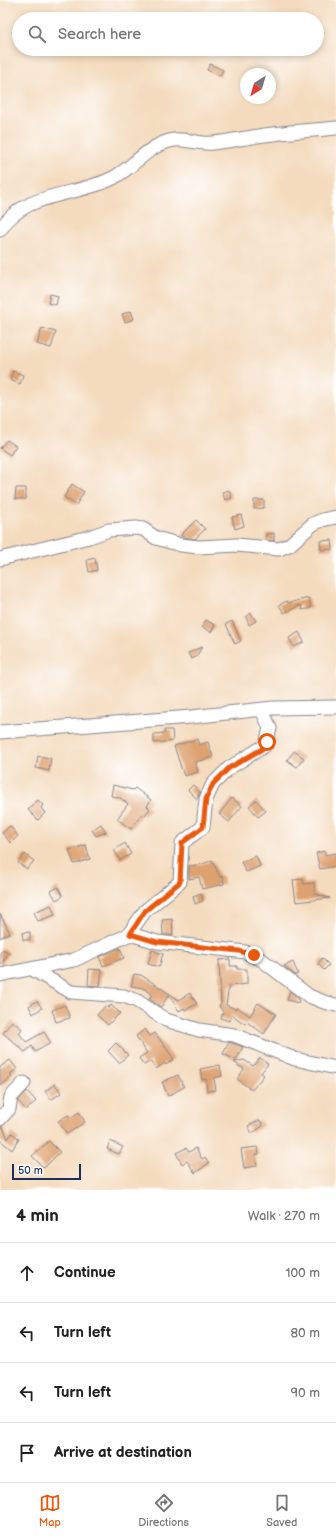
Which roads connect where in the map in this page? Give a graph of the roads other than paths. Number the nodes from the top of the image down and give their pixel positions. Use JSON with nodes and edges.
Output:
{"nodes":[{"id":1,"x":336,"y":128,"type":"edge"},
{"id":2,"x":0,"y":230,"type":"edge"},
{"id":3,"x":336,"y":517,"type":"edge"},
{"id":4,"x":0,"y":559,"type":"edge"},
{"id":5,"x":336,"y":707,"type":"edge"},
{"id":6,"x":262,"y":710,"type":"junction"},
{"id":7,"x":0,"y":732,"type":"edge"},
{"id":8,"x":130,"y":934,"type":"junction"},
{"id":9,"x":32,"y":969,"type":"junction"},
{"id":10,"x":0,"y":975,"type":"edge"},
{"id":11,"x":336,"y":1005,"type":"edge"},
{"id":12,"x":336,"y":1068,"type":"edge"},
{"id":13,"x":24,"y":1083,"type":"dead end"},
{"id":14,"x":0,"y":1119,"type":"edge"}],
"edges":[{"from":1,"to":2,"type":"street"},
{"from":3,"to":4,"type":"street"},
{"from":5,"to":6,"type":"street"},
{"from":6,"to":7,"type":"street"},
{"from":6,"to":8,"type":"street"},
{"from":8,"to":9,"type":"street"},
{"from":8,"to":11,"type":"street"},
{"from":9,"to":10,"type":"street"},
{"from":9,"to":12,"type":"street"},
{"from":13,"to":14,"type":"street"}]}
